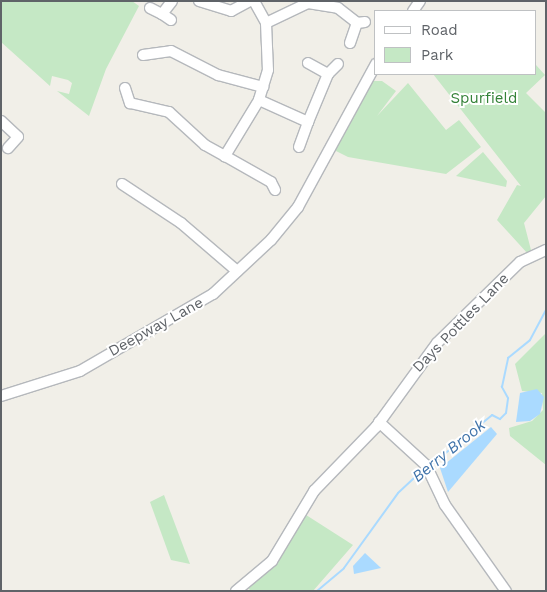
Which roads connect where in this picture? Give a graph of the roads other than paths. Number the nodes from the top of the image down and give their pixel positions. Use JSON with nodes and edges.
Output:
{"nodes":[{"id":1,"x":172,"y":1,"type":"edge"},
{"id":2,"x":199,"y":1,"type":"edge"},
{"id":3,"x":252,"y":1,"type":"edge"},
{"id":4,"x":150,"y":8,"type":"dead end"},
{"id":5,"x":266,"y":23,"type":"junction"},
{"id":6,"x":350,"y":43,"type":"dead end"},
{"id":7,"x":143,"y":54,"type":"dead end"},
{"id":8,"x":308,"y":63,"type":"dead end"},
{"id":9,"x":338,"y":64,"type":"dead end"},
{"id":10,"x":374,"y":68,"type":"edge"},
{"id":11,"x":328,"y":74,"type":"junction"},
{"id":12,"x":263,"y":86,"type":"junction"},
{"id":13,"x":125,"y":88,"type":"dead end"},
{"id":14,"x":259,"y":100,"type":"junction"},
{"id":15,"x":130,"y":102,"type":"junction"},
{"id":16,"x":120,"y":109,"type":"dead end"},
{"id":17,"x":1,"y":121,"type":"edge"},
{"id":18,"x":308,"y":122,"type":"junction"},
{"id":19,"x":299,"y":147,"type":"dead end"},
{"id":20,"x":8,"y":148,"type":"dead end"},
{"id":21,"x":225,"y":156,"type":"junction"},
{"id":22,"x":274,"y":182,"type":"dead end"},
{"id":23,"x":122,"y":184,"type":"dead end"},
{"id":24,"x":546,"y":250,"type":"edge"},
{"id":25,"x":238,"y":271,"type":"junction"},
{"id":26,"x":1,"y":396,"type":"edge"},
{"id":27,"x":379,"y":422,"type":"junction"},
{"id":28,"x":236,"y":591,"type":"edge"},
{"id":29,"x":506,"y":591,"type":"edge"}],
"edges":[{"from":1,"to":4,"type":"street"},
{"from":2,"to":3,"type":"street"},
{"from":3,"to":5,"type":"street"},
{"from":5,"to":6,"type":"street"},
{"from":5,"to":12,"type":"street"},
{"from":7,"to":12,"type":"street"},
{"from":8,"to":11,"type":"street"},
{"from":9,"to":11,"type":"street"},
{"from":10,"to":25,"type":"street","name":"Deepway Lane"},
{"from":11,"to":18,"type":"street"},
{"from":12,"to":14,"type":"street"},
{"from":13,"to":15,"type":"street"},
{"from":14,"to":18,"type":"street"},
{"from":14,"to":21,"type":"street"},
{"from":15,"to":16,"type":"street"},
{"from":15,"to":21,"type":"street"},
{"from":17,"to":20,"type":"street"},
{"from":18,"to":19,"type":"street"},
{"from":21,"to":22,"type":"street"},
{"from":23,"to":25,"type":"street"},
{"from":24,"to":27,"type":"street","name":"Days Pottles Lane"},
{"from":25,"to":26,"type":"street","name":"Deepway Lane"},
{"from":27,"to":28,"type":"street","name":"Days Pottles Lane"},
{"from":27,"to":29,"type":"street"}]}
